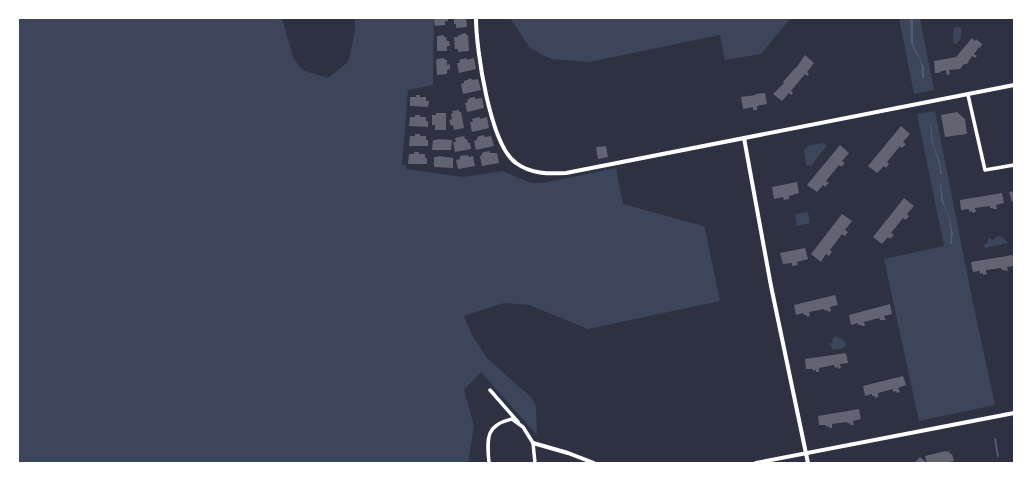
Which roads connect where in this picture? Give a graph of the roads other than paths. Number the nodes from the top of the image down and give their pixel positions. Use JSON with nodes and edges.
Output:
{"nodes":[{"id":1,"x":476,"y":18,"type":"edge"},
{"id":2,"x":1014,"y":85,"type":"edge"},
{"id":3,"x":968,"y":95,"type":"junction"},
{"id":4,"x":744,"y":138,"type":"junction"},
{"id":5,"x":1014,"y":165,"type":"edge"},
{"id":6,"x":490,"y":390,"type":"dead end"},
{"id":7,"x":1014,"y":413,"type":"edge"},
{"id":8,"x":523,"y":427,"type":"junction"},
{"id":9,"x":533,"y":443,"type":"junction"},
{"id":10,"x":806,"y":454,"type":"junction"},
{"id":11,"x":489,"y":463,"type":"edge"},
{"id":12,"x":535,"y":463,"type":"edge"},
{"id":13,"x":594,"y":463,"type":"edge"},
{"id":14,"x":756,"y":463,"type":"edge"},
{"id":15,"x":808,"y":463,"type":"edge"}],
"edges":[{"from":1,"to":4,"type":"street"},
{"from":2,"to":3,"type":"street"},
{"from":3,"to":4,"type":"street"},
{"from":3,"to":5,"type":"street"},
{"from":4,"to":10,"type":"street"},
{"from":6,"to":8,"type":"street"},
{"from":7,"to":10,"type":"street"},
{"from":8,"to":9,"type":"street"},
{"from":8,"to":11,"type":"street"},
{"from":9,"to":12,"type":"street"},
{"from":9,"to":13,"type":"street"},
{"from":10,"to":14,"type":"street"},
{"from":10,"to":15,"type":"street"}]}
